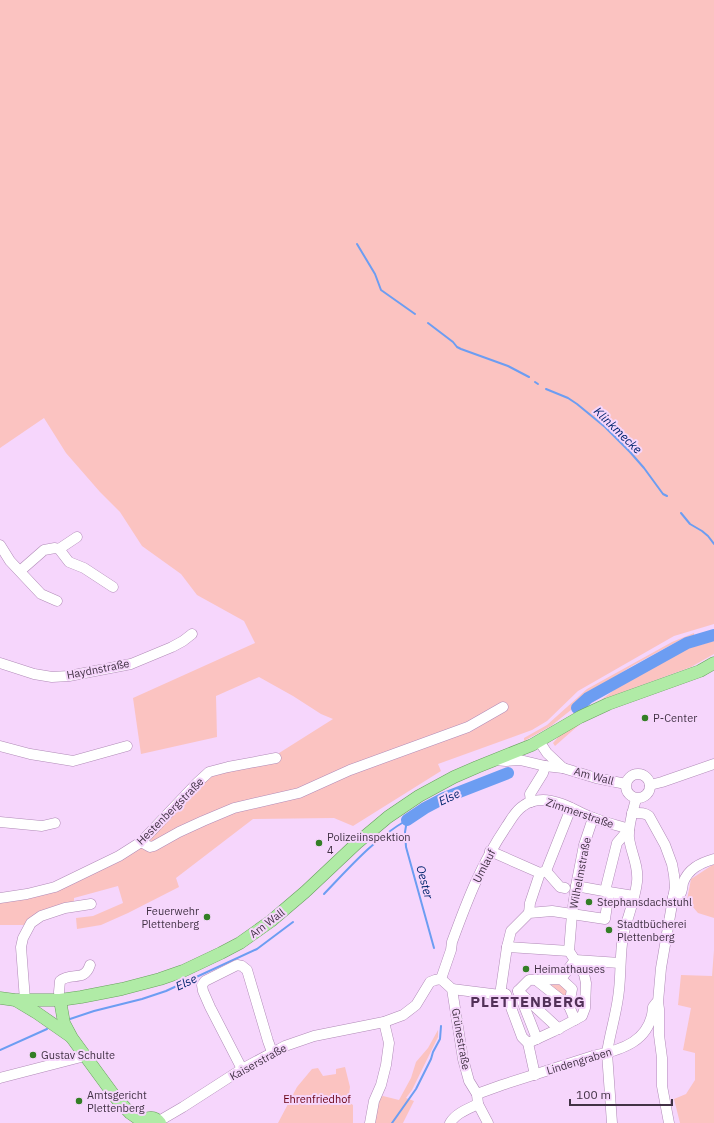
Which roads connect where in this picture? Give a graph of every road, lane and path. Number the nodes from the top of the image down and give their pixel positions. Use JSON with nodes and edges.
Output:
{"nodes":[{"id":1,"x":77,"y":537,"type":"dead end"},
{"id":2,"x":0,"y":546,"type":"edge"},
{"id":3,"x":59,"y":549,"type":"junction"},
{"id":4,"x":20,"y":571,"type":"junction"},
{"id":5,"x":113,"y":587,"type":"dead end"},
{"id":6,"x":57,"y":601,"type":"dead end"},
{"id":7,"x":192,"y":634,"type":"dead end"},
{"id":8,"x":0,"y":663,"type":"edge"},
{"id":9,"x":714,"y":663,"type":"edge"},
{"id":10,"x":502,"y":707,"type":"dead end"},
{"id":11,"x":536,"y":743,"type":"junction"},
{"id":12,"x":0,"y":746,"type":"edge"},
{"id":13,"x":127,"y":746,"type":"dead end"},
{"id":14,"x":276,"y":758,"type":"dead end"},
{"id":15,"x":493,"y":760,"type":"junction"},
{"id":16,"x":714,"y":764,"type":"edge"},
{"id":17,"x":544,"y":766,"type":"junction"},
{"id":18,"x":563,"y":768,"type":"junction"},
{"id":19,"x":626,"y":784,"type":"junction"},
{"id":20,"x":650,"y":785,"type":"junction"},
{"id":21,"x":636,"y":799,"type":"junction"},
{"id":22,"x":532,"y":802,"type":"junction"},
{"id":23,"x":570,"y":808,"type":"junction"},
{"id":24,"x":632,"y":813,"type":"junction"},
{"id":25,"x":593,"y":818,"type":"junction"},
{"id":26,"x":0,"y":822,"type":"edge"},
{"id":27,"x":56,"y":824,"type":"dead end"},
{"id":28,"x":629,"y":829,"type":"junction"},
{"id":29,"x":141,"y":842,"type":"junction"},
{"id":30,"x":490,"y":851,"type":"junction"},
{"id":31,"x":714,"y":859,"type":"edge"},
{"id":32,"x":543,"y":872,"type":"junction"},
{"id":33,"x":572,"y":888,"type":"junction"},
{"id":34,"x":607,"y":891,"type":"junction"},
{"id":35,"x":634,"y":896,"type":"junction"},
{"id":36,"x":674,"y":897,"type":"junction"},
{"id":37,"x":0,"y":898,"type":"edge"},
{"id":38,"x":91,"y":904,"type":"dead end"},
{"id":39,"x":529,"y":912,"type":"junction"},
{"id":40,"x":572,"y":914,"type":"junction"},
{"id":41,"x":507,"y":948,"type":"junction"},
{"id":42,"x":569,"y":951,"type":"junction"},
{"id":43,"x":575,"y":960,"type":"junction"},
{"id":44,"x":620,"y":963,"type":"junction"},
{"id":45,"x":90,"y":965,"type":"dead end"},
{"id":46,"x":441,"y":979,"type":"junction"},
{"id":47,"x":561,"y":979,"type":"junction"},
{"id":48,"x":536,"y":980,"type":"junction"},
{"id":49,"x":586,"y":983,"type":"junction"},
{"id":50,"x":452,"y":989,"type":"junction"},
{"id":51,"x":572,"y":989,"type":"junction"},
{"id":52,"x":518,"y":991,"type":"junction"},
{"id":53,"x":503,"y":995,"type":"junction"},
{"id":54,"x":0,"y":998,"type":"edge"},
{"id":55,"x":20,"y":1000,"type":"junction"},
{"id":56,"x":60,"y":1000,"type":"junction"},
{"id":57,"x":658,"y":1002,"type":"junction"},
{"id":58,"x":568,"y":1006,"type":"junction"},
{"id":59,"x":575,"y":1020,"type":"junction"},
{"id":60,"x":384,"y":1022,"type":"junction"},
{"id":61,"x":55,"y":1026,"type":"junction"},
{"id":62,"x":559,"y":1028,"type":"junction"},
{"id":63,"x":72,"y":1038,"type":"junction"},
{"id":64,"x":532,"y":1041,"type":"junction"},
{"id":65,"x":272,"y":1052,"type":"junction"},
{"id":66,"x":606,"y":1053,"type":"junction"},
{"id":67,"x":85,"y":1056,"type":"junction"},
{"id":68,"x":242,"y":1069,"type":"junction"},
{"id":69,"x":535,"y":1075,"type":"junction"},
{"id":70,"x":0,"y":1078,"type":"edge"},
{"id":71,"x":477,"y":1099,"type":"junction"},
{"id":72,"x":142,"y":1122,"type":"edge"},
{"id":73,"x":159,"y":1122,"type":"edge"},
{"id":74,"x":370,"y":1123,"type":"edge"},
{"id":75,"x":450,"y":1123,"type":"edge"},
{"id":76,"x":488,"y":1123,"type":"edge"},
{"id":77,"x":612,"y":1123,"type":"edge"},
{"id":78,"x":669,"y":1123,"type":"edge"}],
"edges":[{"from":1,"to":3,"type":"street"},
{"from":2,"to":4,"type":"street"},
{"from":3,"to":4,"type":"street"},
{"from":3,"to":5,"type":"street"},
{"from":4,"to":6,"type":"street"},
{"from":7,"to":8,"type":"street","name":"Haydnstraße"},
{"from":9,"to":11,"type":"main road"},
{"from":10,"to":29,"type":"street"},
{"from":11,"to":15,"type":"main road","name":"Am Wall"},
{"from":11,"to":17,"type":"street"},
{"from":11,"to":18,"type":"street","name":"Am Wall"},
{"from":12,"to":13,"type":"street"},
{"from":14,"to":29,"type":"street","name":"Hestenbergstraße"},
{"from":15,"to":17,"type":"street","name":"Am Wall"},
{"from":15,"to":56,"type":"main road","name":"Am Wall"},
{"from":16,"to":20,"type":"street"},
{"from":17,"to":18,"type":"street","name":"Am Wall"},
{"from":17,"to":22,"type":"street"},
{"from":18,"to":19,"type":"street","name":"Am Wall"},
{"from":19,"to":20,"type":"street"},
{"from":19,"to":21,"type":"street"},
{"from":20,"to":21,"type":"street"},
{"from":21,"to":24,"type":"street"},
{"from":22,"to":23,"type":"street","name":"Zimmerstraße"},
{"from":22,"to":30,"type":"street","name":"Umlauf"},
{"from":23,"to":25,"type":"street","name":"Zimmerstraße"},
{"from":23,"to":32,"type":"street"},
{"from":24,"to":28,"type":"street"},
{"from":24,"to":36,"type":"street"},
{"from":25,"to":28,"type":"street","name":"Zimmerstraße"},
{"from":25,"to":33,"type":"street","name":"Wilhelmstraße"},
{"from":26,"to":27,"type":"street"},
{"from":28,"to":34,"type":"street"},
{"from":28,"to":35,"type":"street"},
{"from":29,"to":37,"type":"street","name":"Hestenbergstraße"},
{"from":30,"to":32,"type":"street"},
{"from":30,"to":46,"type":"street","name":"Umlauf"},
{"from":31,"to":36,"type":"street"},
{"from":32,"to":33,"type":"street"},
{"from":32,"to":39,"type":"street"},
{"from":33,"to":34,"type":"street"},
{"from":33,"to":40,"type":"street","name":"Wilhelmstraße"},
{"from":34,"to":35,"type":"street"},
{"from":34,"to":40,"type":"street"},
{"from":35,"to":44,"type":"street"},
{"from":36,"to":57,"type":"street"},
{"from":38,"to":55,"type":"street"},
{"from":39,"to":40,"type":"street","name":"Wilhelmstraße"},
{"from":39,"to":41,"type":"street"},
{"from":40,"to":42,"type":"street"},
{"from":41,"to":42,"type":"street"},
{"from":41,"to":53,"type":"street"},
{"from":42,"to":43,"type":"street"},
{"from":43,"to":44,"type":"street"},
{"from":43,"to":47,"type":"street"},
{"from":43,"to":49,"type":"street"},
{"from":44,"to":66,"type":"street"},
{"from":45,"to":56,"type":"street"},
{"from":46,"to":50,"type":"street"},
{"from":46,"to":60,"type":"street","name":"Kaiserstraße"},
{"from":47,"to":48,"type":"street"},
{"from":47,"to":51,"type":"street"},
{"from":48,"to":52,"type":"street"},
{"from":48,"to":58,"type":"street"},
{"from":49,"to":51,"type":"street"},
{"from":49,"to":59,"type":"street"},
{"from":50,"to":53,"type":"street"},
{"from":50,"to":71,"type":"street","name":"Grünestraße"},
{"from":51,"to":58,"type":"street"},
{"from":52,"to":53,"type":"street"},
{"from":52,"to":62,"type":"street"},
{"from":52,"to":64,"type":"street"},
{"from":53,"to":64,"type":"street"},
{"from":54,"to":55,"type":"main road"},
{"from":55,"to":56,"type":"main road","name":"Am Wall"},
{"from":55,"to":61,"type":"main road"},
{"from":56,"to":61,"type":"main road"},
{"from":56,"to":63,"type":"main road"},
{"from":57,"to":66,"type":"street","name":"Lindengraben"},
{"from":57,"to":78,"type":"street"},
{"from":58,"to":59,"type":"street"},
{"from":59,"to":62,"type":"street"},
{"from":60,"to":65,"type":"street","name":"Kaiserstraße"},
{"from":60,"to":74,"type":"street"},
{"from":61,"to":63,"type":"main road"},
{"from":62,"to":64,"type":"street"},
{"from":63,"to":67,"type":"main road"},
{"from":64,"to":69,"type":"street"},
{"from":65,"to":68,"type":"street","name":"Kaiserstraße"},
{"from":65,"to":68,"type":"street"},
{"from":66,"to":69,"type":"street","name":"Lindengraben"},
{"from":66,"to":77,"type":"street"},
{"from":67,"to":70,"type":"street"},
{"from":67,"to":72,"type":"main road"},
{"from":68,"to":73,"type":"street","name":"Kaiserstraße"},
{"from":69,"to":71,"type":"street","name":"Lindengraben"},
{"from":71,"to":75,"type":"street","name":"Lindengraben"},
{"from":71,"to":76,"type":"street","name":"Grünestraße"},
{"from":72,"to":73,"type":"main road"}]}
